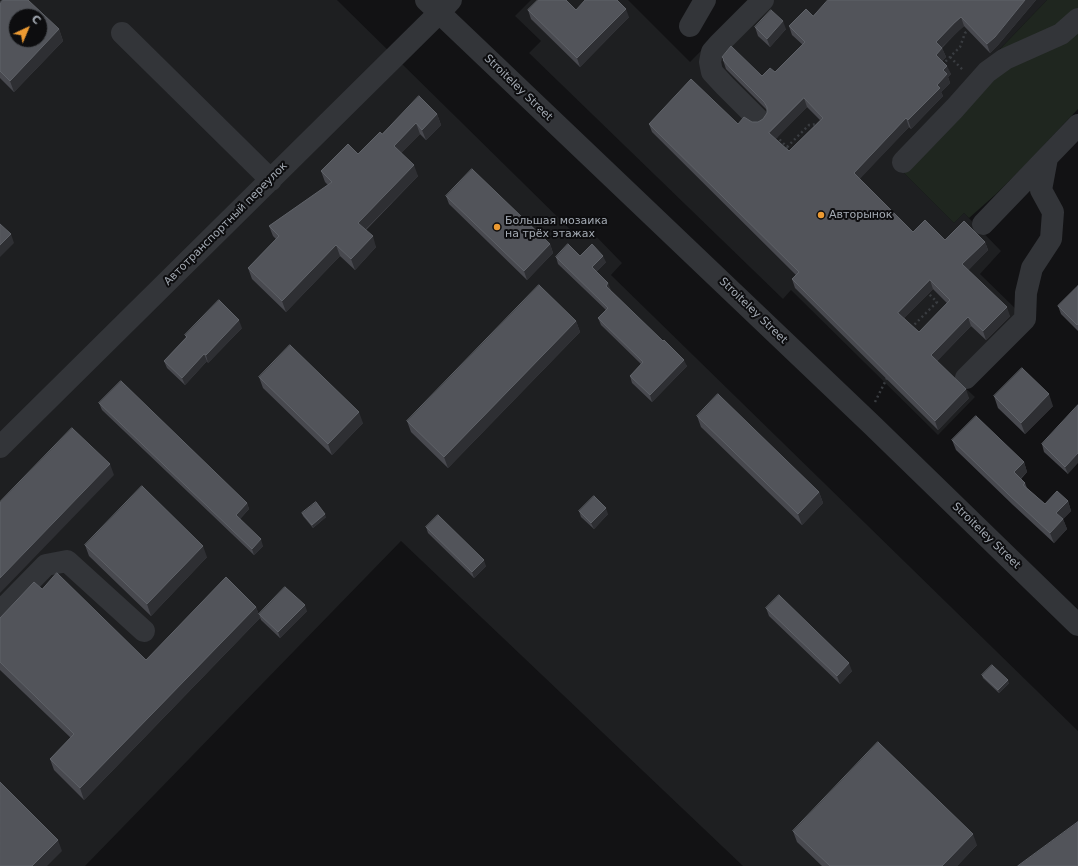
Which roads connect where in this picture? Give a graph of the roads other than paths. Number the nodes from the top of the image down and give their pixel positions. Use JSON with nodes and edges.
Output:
{"nodes":[{"id":1,"x":705,"y":0,"type":"edge"},
{"id":2,"x":763,"y":0,"type":"edge"},
{"id":3,"x":439,"y":4,"type":"edge"},
{"id":4,"x":1078,"y":19,"type":"edge"},
{"id":5,"x":690,"y":26,"type":"dead end"},
{"id":6,"x":122,"y":33,"type":"dead end"},
{"id":7,"x":758,"y":119,"type":"road end"},
{"id":8,"x":1078,"y":125,"type":"edge"},
{"id":9,"x":1047,"y":158,"type":"junction"},
{"id":10,"x":903,"y":162,"type":"dead end"},
{"id":11,"x":271,"y":180,"type":"junction"},
{"id":12,"x":984,"y":224,"type":"dead end"},
{"id":13,"x":966,"y":378,"type":"dead end"},
{"id":14,"x":0,"y":447,"type":"edge"},
{"id":15,"x":0,"y":612,"type":"edge"},
{"id":16,"x":1078,"y":625,"type":"edge"},
{"id":17,"x":144,"y":631,"type":"dead end"}],
"edges":[{"from":1,"to":5,"type":"street"},
{"from":2,"to":7,"type":"street"},
{"from":3,"to":11,"type":"street","name":"Автотранспортный переулок"},
{"from":3,"to":16,"type":"street","name":"Stroiteley Street"},
{"from":4,"to":10,"type":"street"},
{"from":6,"to":11,"type":"street"},
{"from":8,"to":9,"type":"street"},
{"from":9,"to":12,"type":"street"},
{"from":9,"to":13,"type":"street"},
{"from":11,"to":14,"type":"street","name":"Автотранспортный переулок"},
{"from":15,"to":17,"type":"street"}]}
